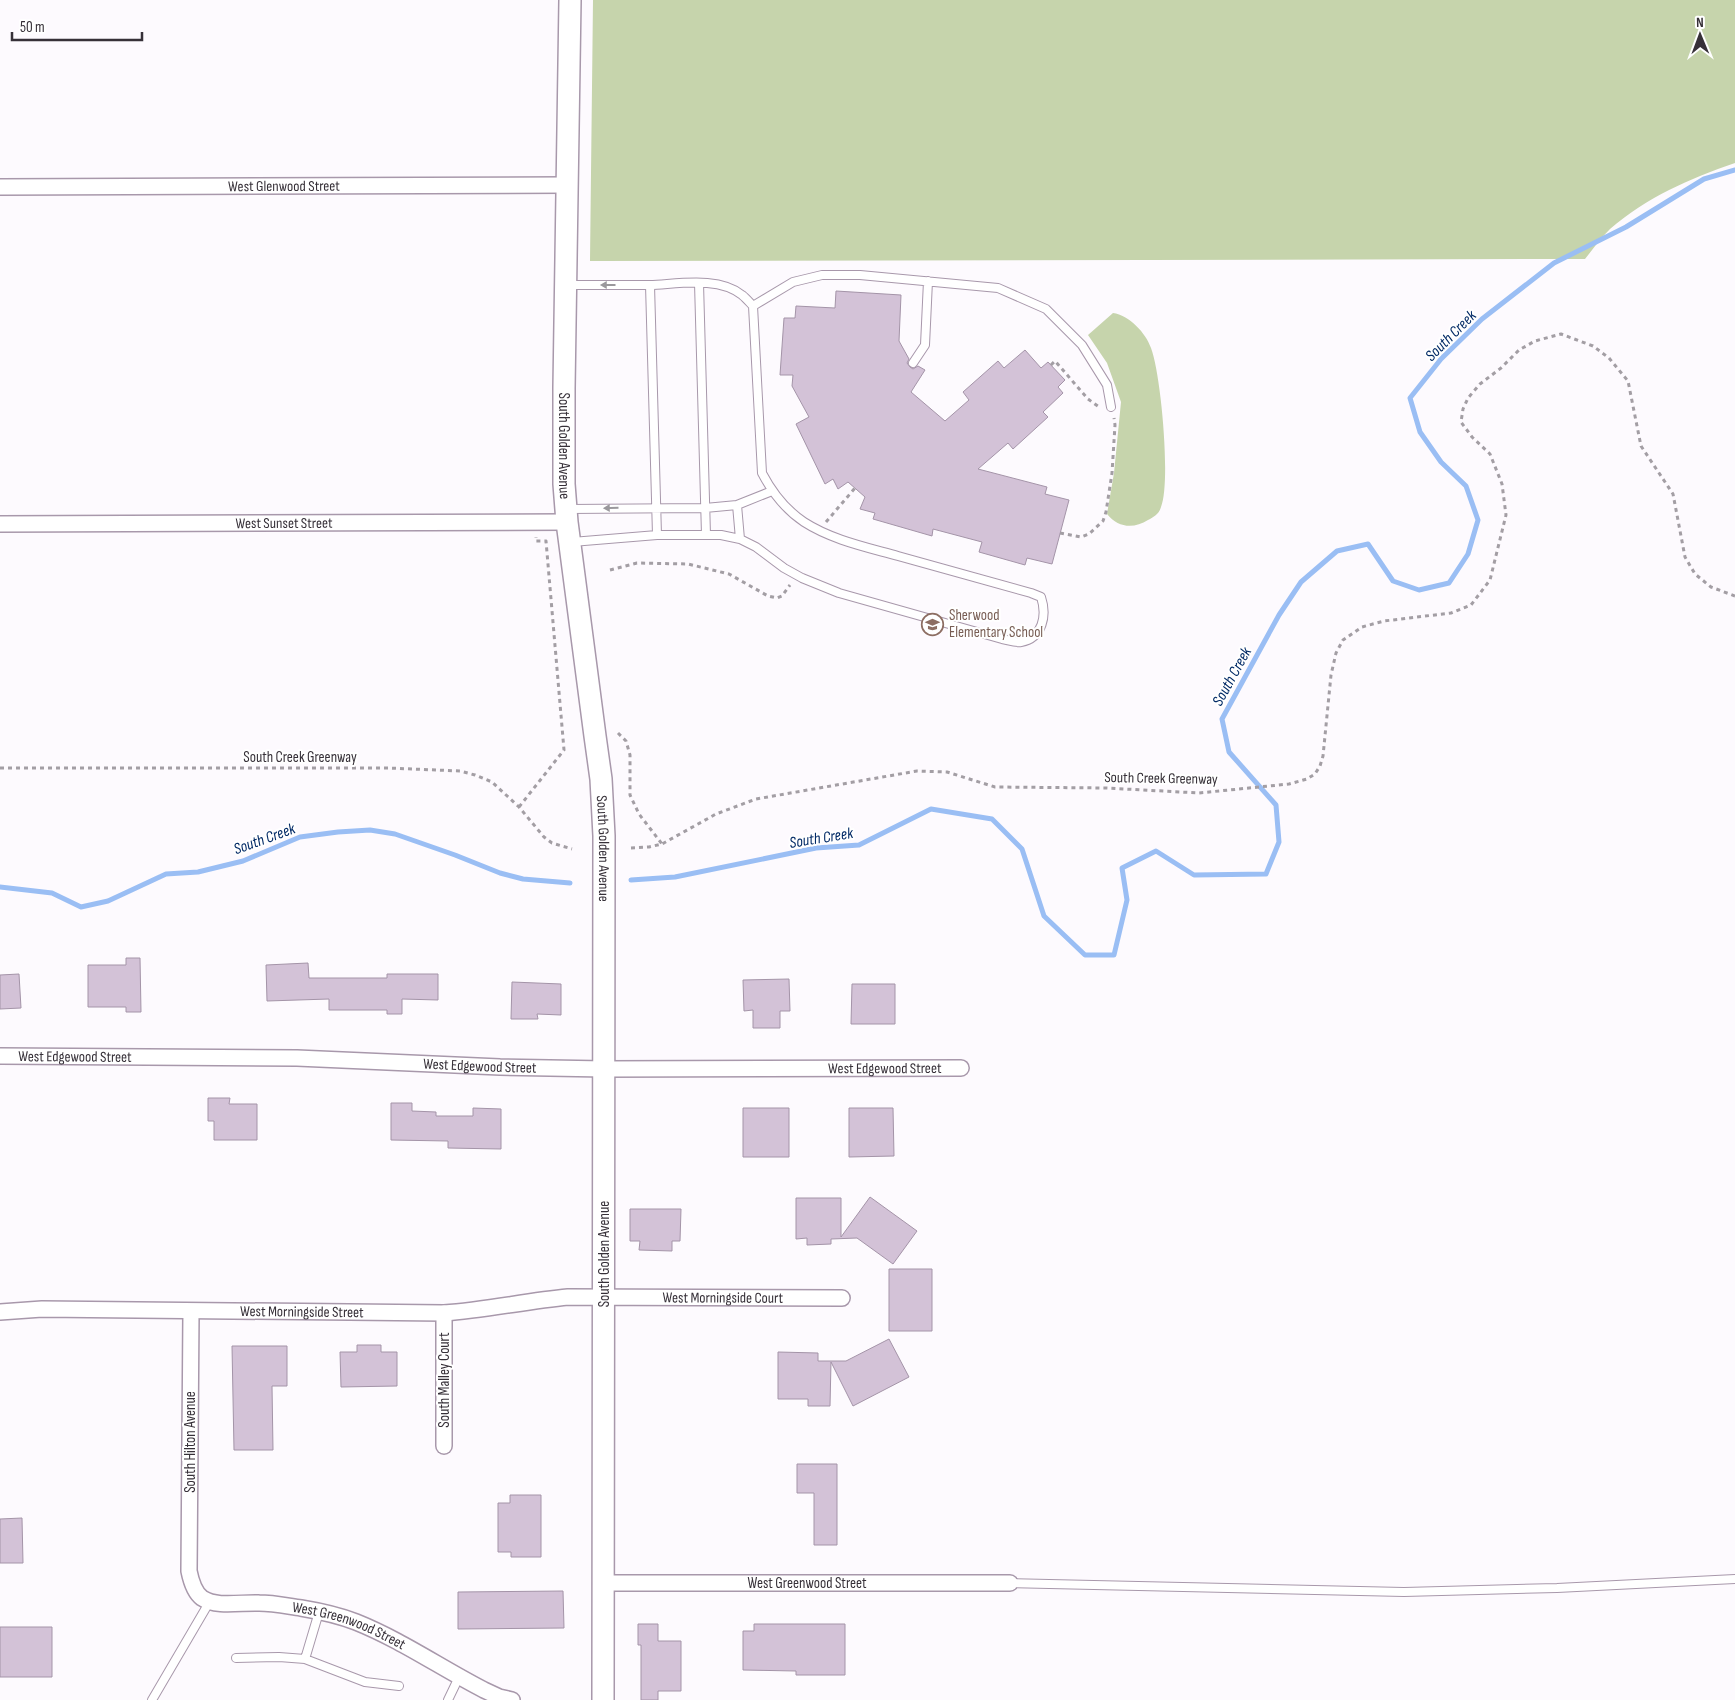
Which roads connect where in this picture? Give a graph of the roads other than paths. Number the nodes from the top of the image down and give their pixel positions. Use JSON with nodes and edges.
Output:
{"nodes":[{"id":1,"x":570,"y":0,"type":"edge"},
{"id":2,"x":568,"y":185,"type":"junction"},
{"id":3,"x":0,"y":188,"type":"edge"},
{"id":4,"x":928,"y":281,"type":"junction"},
{"id":5,"x":699,"y":283,"type":"junction"},
{"id":6,"x":650,"y":284,"type":"junction"},
{"id":7,"x":566,"y":285,"type":"junction"},
{"id":8,"x":753,"y":306,"type":"junction"},
{"id":9,"x":913,"y":363,"type":"dead end"},
{"id":10,"x":1111,"y":407,"type":"road end"},
{"id":11,"x":772,"y":491,"type":"junction"},
{"id":12,"x":737,"y":505,"type":"junction"},
{"id":13,"x":656,"y":508,"type":"junction"},
{"id":14,"x":705,"y":508,"type":"junction"},
{"id":15,"x":0,"y":524,"type":"edge"},
{"id":16,"x":567,"y":524,"type":"junction"},
{"id":17,"x":657,"y":535,"type":"junction"},
{"id":18,"x":706,"y":535,"type":"junction"},
{"id":19,"x":740,"y":539,"type":"junction"},
{"id":20,"x":0,"y":1056,"type":"edge"},
{"id":21,"x":605,"y":1068,"type":"junction"},
{"id":22,"x":961,"y":1068,"type":"dead end"},
{"id":23,"x":603,"y":1297,"type":"junction"},
{"id":24,"x":842,"y":1298,"type":"dead end"},
{"id":25,"x":0,"y":1312,"type":"edge"},
{"id":26,"x":190,"y":1312,"type":"junction"},
{"id":27,"x":444,"y":1313,"type":"junction"},
{"id":28,"x":444,"y":1446,"type":"dead end"},
{"id":29,"x":1735,"y":1579,"type":"edge"},
{"id":30,"x":1010,"y":1582,"type":"joint"},
{"id":31,"x":604,"y":1583,"type":"junction"},
{"id":32,"x":210,"y":1601,"type":"junction"},
{"id":33,"x":319,"y":1612,"type":"junction"},
{"id":34,"x":236,"y":1658,"type":"dead end"},
{"id":35,"x":305,"y":1659,"type":"junction"},
{"id":36,"x":459,"y":1677,"type":"junction"},
{"id":37,"x":399,"y":1686,"type":"dead end"},
{"id":38,"x":152,"y":1700,"type":"edge"},
{"id":39,"x":448,"y":1700,"type":"edge"},
{"id":40,"x":512,"y":1700,"type":"edge"},
{"id":41,"x":603,"y":1700,"type":"edge"}],
"edges":[{"from":1,"to":2,"type":"street","name":"South Golden Avenue"},
{"from":2,"to":3,"type":"street","name":"West Glenwood Street"},
{"from":2,"to":7,"type":"street","name":"South Golden Avenue"},
{"from":4,"to":8,"type":"lane"},
{"from":4,"to":9,"type":"lane"},
{"from":4,"to":10,"type":"lane"},
{"from":5,"to":6,"type":"lane"},
{"from":5,"to":8,"type":"lane"},
{"from":5,"to":14,"type":"lane"},
{"from":6,"to":7,"type":"lane","one_way":true},
{"from":6,"to":13,"type":"lane"},
{"from":7,"to":16,"type":"street","name":"South Golden Avenue"},
{"from":8,"to":11,"type":"lane"},
{"from":11,"to":12,"type":"lane"},
{"from":11,"to":19,"type":"lane"},
{"from":12,"to":14,"type":"lane"},
{"from":12,"to":19,"type":"lane"},
{"from":13,"to":14,"type":"lane"},
{"from":13,"to":16,"type":"lane","one_way":true},
{"from":13,"to":17,"type":"lane"},
{"from":14,"to":18,"type":"lane"},
{"from":15,"to":16,"type":"street","name":"West Sunset Street"},
{"from":16,"to":17,"type":"lane"},
{"from":16,"to":21,"type":"street","name":"South Golden Avenue"},
{"from":17,"to":18,"type":"lane"},
{"from":18,"to":19,"type":"lane"},
{"from":20,"to":21,"type":"street","name":"West Edgewood Street"},
{"from":21,"to":22,"type":"street","name":"West Edgewood Street"},
{"from":21,"to":23,"type":"street","name":"South Golden Avenue"},
{"from":23,"to":24,"type":"street","name":"West Morningside Court"},
{"from":23,"to":27,"type":"street","name":"West Morningside Street"},
{"from":23,"to":31,"type":"street","name":"South Golden Avenue"},
{"from":25,"to":26,"type":"street","name":"West Morningside Street"},
{"from":26,"to":27,"type":"street","name":"West Morningside Street"},
{"from":26,"to":32,"type":"street","name":"South Hilton Avenue"},
{"from":27,"to":28,"type":"street","name":"South Malley Court"},
{"from":29,"to":30,"type":"lane"},
{"from":30,"to":31,"type":"street","name":"West Greenwood Street"},
{"from":31,"to":41,"type":"street","name":"South Golden Avenue"},
{"from":32,"to":33,"type":"street","name":"West Greenwood Street"},
{"from":32,"to":38,"type":"lane"},
{"from":33,"to":35,"type":"lane"},
{"from":33,"to":36,"type":"street","name":"West Greenwood Street"},
{"from":34,"to":35,"type":"lane"},
{"from":35,"to":37,"type":"lane"},
{"from":36,"to":39,"type":"lane"},
{"from":36,"to":40,"type":"street","name":"West Greenwood Street"}]}
